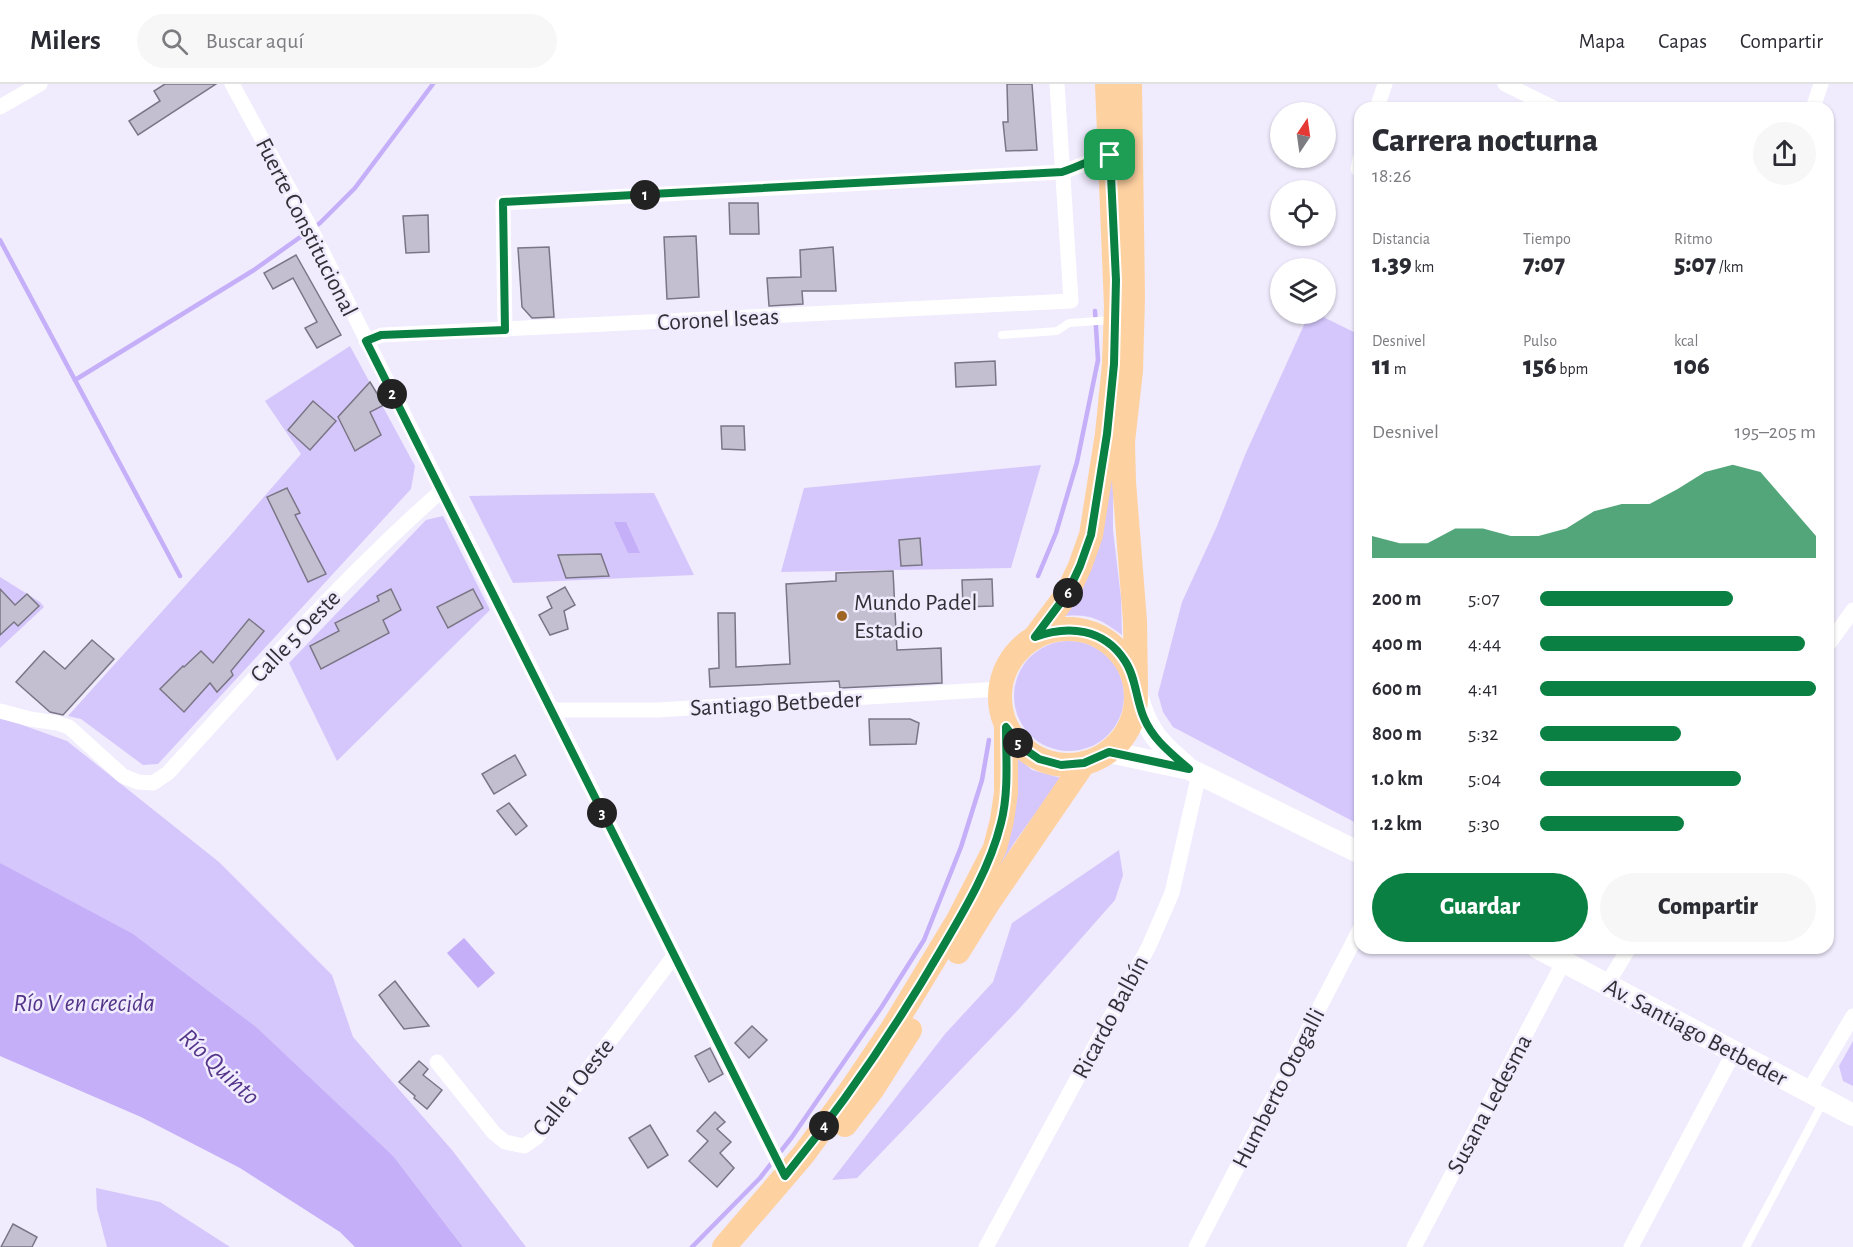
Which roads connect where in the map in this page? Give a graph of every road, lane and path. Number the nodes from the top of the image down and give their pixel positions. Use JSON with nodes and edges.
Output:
{"nodes":[{"id":1,"x":40,"y":84,"type":"edge"},
{"id":2,"x":232,"y":84,"type":"edge"},
{"id":3,"x":1057,"y":84,"type":"edge"},
{"id":4,"x":1107,"y":84,"type":"edge"},
{"id":5,"x":1130,"y":84,"type":"edge"},
{"id":6,"x":1385,"y":84,"type":"edge"},
{"id":7,"x":1505,"y":84,"type":"edge"},
{"id":8,"x":1821,"y":84,"type":"edge"},
{"id":9,"x":1379,"y":102,"type":"edge"},
{"id":10,"x":1542,"y":102,"type":"edge"},
{"id":11,"x":1815,"y":102,"type":"edge"},
{"id":12,"x":0,"y":107,"type":"edge"},
{"id":13,"x":1110,"y":155,"type":"junction"},
{"id":14,"x":1062,"y":172,"type":"junction"},
{"id":15,"x":1116,"y":320,"type":"junction"},
{"id":16,"x":505,"y":330,"type":"junction"},
{"id":17,"x":1002,"y":336,"type":"dead end"},
{"id":18,"x":366,"y":341,"type":"junction"},
{"id":19,"x":441,"y":491,"type":"junction"},
{"id":20,"x":1853,"y":610,"type":"edge"},
{"id":21,"x":1035,"y":637,"type":"junction"},
{"id":22,"x":1834,"y":637,"type":"edge"},
{"id":23,"x":1000,"y":689,"type":"junction"},
{"id":24,"x":1136,"y":690,"type":"junction"},
{"id":25,"x":551,"y":710,"type":"junction"},
{"id":26,"x":0,"y":711,"type":"edge"},
{"id":27,"x":1006,"y":727,"type":"junction"},
{"id":28,"x":1109,"y":752,"type":"junction"},
{"id":29,"x":1084,"y":763,"type":"junction"},
{"id":30,"x":1194,"y":772,"type":"junction"},
{"id":31,"x":1354,"y":850,"type":"edge"},
{"id":32,"x":1354,"y":941,"type":"edge"},
{"id":33,"x":1549,"y":954,"type":"edge"},
{"id":34,"x":1625,"y":954,"type":"edge"},
{"id":35,"x":674,"y":956,"type":"junction"},
{"id":36,"x":1564,"y":962,"type":"junction"},
{"id":37,"x":1607,"y":984,"type":"junction"},
{"id":38,"x":1853,"y":1016,"type":"edge"},
{"id":39,"x":1734,"y":1052,"type":"junction"},
{"id":40,"x":437,"y":1062,"type":"dead end"},
{"id":41,"x":1816,"y":1096,"type":"junction"},
{"id":42,"x":1853,"y":1115,"type":"edge"},
{"id":43,"x":785,"y":1176,"type":"junction"},
{"id":44,"x":724,"y":1247,"type":"edge"},
{"id":45,"x":744,"y":1247,"type":"edge"},
{"id":46,"x":986,"y":1247,"type":"edge"},
{"id":47,"x":1196,"y":1247,"type":"edge"},
{"id":48,"x":1414,"y":1247,"type":"edge"},
{"id":49,"x":1631,"y":1247,"type":"edge"},
{"id":50,"x":1746,"y":1247,"type":"edge"}],
"edges":[{"from":1,"to":12,"type":"street"},
{"from":2,"to":18,"type":"street","name":"Fuerte Constitucional"},
{"from":3,"to":14,"type":"street"},
{"from":4,"to":13,"type":"main road"},
{"from":5,"to":24,"type":"main road"},
{"from":6,"to":9,"type":"street"},
{"from":7,"to":10,"type":"street"},
{"from":8,"to":11,"type":"street"},
{"from":13,"to":14,"type":"street"},
{"from":13,"to":15,"type":"main road"},
{"from":14,"to":16,"type":"street"},
{"from":14,"to":16,"type":"street","name":"Coronel Iseas"},
{"from":15,"to":17,"type":"lane"},
{"from":15,"to":21,"type":"main road"},
{"from":16,"to":18,"type":"street","name":"Coronel Iseas"},
{"from":18,"to":19,"type":"street","name":"Fuerte Constitucional"},
{"from":19,"to":25,"type":"street","name":"Fuerte Constitucional"},
{"from":19,"to":26,"type":"street","name":"Calle 5 Oeste"},
{"from":20,"to":22,"type":"street"},
{"from":21,"to":23,"type":"main road"},
{"from":21,"to":24,"type":"main road"},
{"from":23,"to":25,"type":"street","name":"Santiago Betbeder"},
{"from":23,"to":27,"type":"main road"},
{"from":24,"to":28,"type":"main road"},
{"from":24,"to":30,"type":"main road"},
{"from":25,"to":35,"type":"street","name":"Fuerte Constitucional"},
{"from":27,"to":29,"type":"main road"},
{"from":27,"to":43,"type":"main road"},
{"from":28,"to":29,"type":"main road"},
{"from":28,"to":30,"type":"main road"},
{"from":29,"to":45,"type":"main road"},
{"from":30,"to":31,"type":"main road"},
{"from":30,"to":46,"type":"street","name":"Ricardo Balbín"},
{"from":32,"to":47,"type":"street","name":"Humberto Otogalli"},
{"from":33,"to":36,"type":"main road","name":"Av. Santiago Betbeder"},
{"from":34,"to":37,"type":"street"},
{"from":35,"to":40,"type":"street","name":"Calle 1 Oeste"},
{"from":35,"to":43,"type":"street","name":"Fuerte Constitucional"},
{"from":36,"to":37,"type":"main road","name":"Av. Santiago Betbeder"},
{"from":36,"to":48,"type":"street","name":"Susana Ledesma"},
{"from":37,"to":39,"type":"main road","name":"Av. Santiago Betbeder"},
{"from":38,"to":41,"type":"street"},
{"from":39,"to":41,"type":"main road","name":"Av. Santiago Betbeder"},
{"from":39,"to":49,"type":"street"},
{"from":41,"to":42,"type":"main road","name":"Av. Santiago Betbeder"},
{"from":41,"to":50,"type":"lane"},
{"from":43,"to":44,"type":"main road"}]}
